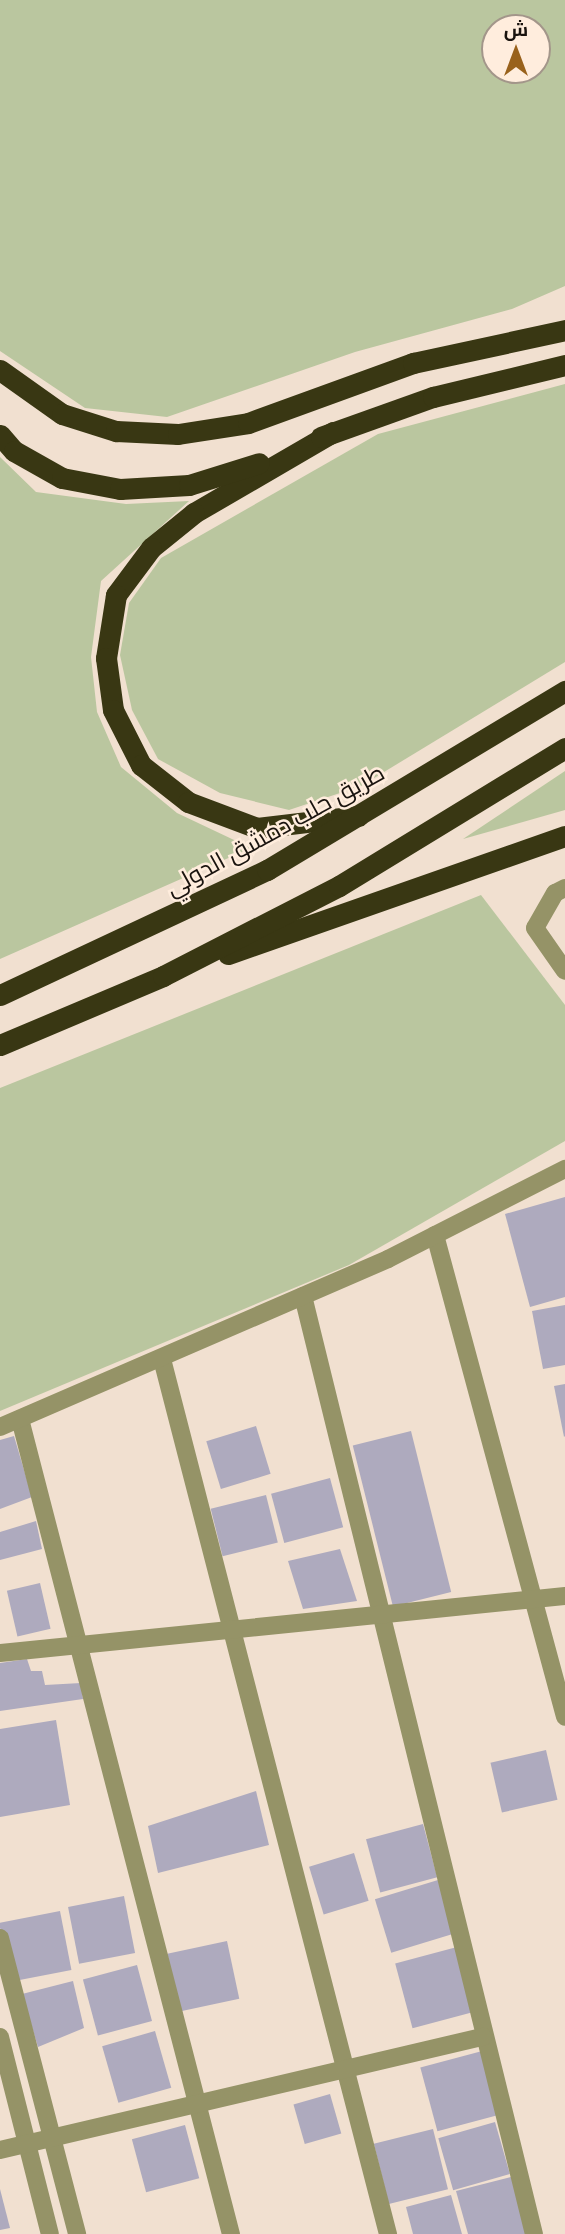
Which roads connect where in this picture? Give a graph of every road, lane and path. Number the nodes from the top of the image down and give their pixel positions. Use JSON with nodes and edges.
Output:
{"nodes":[{"id":1,"x":565,"y":317,"type":"edge"},
{"id":2,"x":565,"y":330,"type":"edge"},
{"id":3,"x":523,"y":335,"type":"junction"},
{"id":4,"x":565,"y":365,"type":"edge"},
{"id":5,"x":0,"y":370,"type":"edge"},
{"id":6,"x":333,"y":432,"type":"junction"},
{"id":7,"x":0,"y":435,"type":"edge"},
{"id":8,"x":565,"y":691,"type":"edge"},
{"id":9,"x":565,"y":748,"type":"edge"},
{"id":10,"x":358,"y":816,"type":"junction"},
{"id":11,"x":565,"y":836,"type":"edge"},
{"id":12,"x":565,"y":888,"type":"edge"},
{"id":13,"x":565,"y":971,"type":"edge"},
{"id":14,"x":163,"y":976,"type":"junction"},
{"id":15,"x":0,"y":995,"type":"edge"},
{"id":16,"x":0,"y":1045,"type":"edge"},
{"id":17,"x":565,"y":1169,"type":"edge"},
{"id":18,"x":435,"y":1235,"type":"junction"},
{"id":19,"x":303,"y":1296,"type":"junction"},
{"id":20,"x":162,"y":1359,"type":"junction"},
{"id":21,"x":20,"y":1419,"type":"junction"},
{"id":22,"x":0,"y":1427,"type":"edge"},
{"id":23,"x":565,"y":1596,"type":"edge"},
{"id":24,"x":538,"y":1601,"type":"junction"},
{"id":25,"x":381,"y":1615,"type":"junction"},
{"id":26,"x":232,"y":1630,"type":"junction"},
{"id":27,"x":78,"y":1645,"type":"junction"},
{"id":28,"x":0,"y":1653,"type":"edge"},
{"id":29,"x":565,"y":1717,"type":"edge"},
{"id":30,"x":0,"y":1938,"type":"edge"},
{"id":31,"x":0,"y":2037,"type":"edge"},
{"id":32,"x":483,"y":2037,"type":"junction"},
{"id":33,"x":346,"y":2069,"type":"junction"},
{"id":34,"x":197,"y":2104,"type":"junction"},
{"id":35,"x":52,"y":2138,"type":"junction"},
{"id":36,"x":26,"y":2144,"type":"junction"},
{"id":37,"x":0,"y":2150,"type":"edge"},
{"id":38,"x":50,"y":2234,"type":"edge"},
{"id":39,"x":77,"y":2234,"type":"edge"},
{"id":40,"x":231,"y":2234,"type":"edge"},
{"id":41,"x":388,"y":2234,"type":"edge"},
{"id":42,"x":534,"y":2234,"type":"edge"}],
"edges":[{"from":1,"to":3,"type":"highway"},
{"from":2,"to":3,"type":"highway"},
{"from":3,"to":5,"type":"highway"},
{"from":4,"to":6,"type":"highway"},
{"from":6,"to":7,"type":"highway"},
{"from":6,"to":10,"type":"highway"},
{"from":8,"to":10,"type":"highway","name":"طريق حلب دمشق الدولي"},
{"from":9,"to":14,"type":"highway"},
{"from":10,"to":15,"type":"highway","name":"طريق حلب دمشق الدولي"},
{"from":11,"to":14,"type":"highway"},
{"from":12,"to":13,"type":"street"},
{"from":14,"to":16,"type":"highway"},
{"from":17,"to":18,"type":"street"},
{"from":18,"to":19,"type":"street"},
{"from":18,"to":24,"type":"street"},
{"from":19,"to":20,"type":"street"},
{"from":19,"to":25,"type":"street"},
{"from":20,"to":21,"type":"street"},
{"from":20,"to":26,"type":"street"},
{"from":21,"to":22,"type":"street"},
{"from":21,"to":27,"type":"street"},
{"from":23,"to":24,"type":"street"},
{"from":24,"to":25,"type":"street"},
{"from":24,"to":29,"type":"street"},
{"from":25,"to":26,"type":"street"},
{"from":25,"to":32,"type":"street"},
{"from":26,"to":27,"type":"street"},
{"from":26,"to":33,"type":"street"},
{"from":27,"to":28,"type":"street"},
{"from":27,"to":34,"type":"street"},
{"from":30,"to":35,"type":"street"},
{"from":31,"to":36,"type":"street"},
{"from":32,"to":33,"type":"street"},
{"from":32,"to":42,"type":"street"},
{"from":33,"to":34,"type":"street"},
{"from":33,"to":41,"type":"street"},
{"from":34,"to":35,"type":"street"},
{"from":34,"to":40,"type":"street"},
{"from":35,"to":36,"type":"street"},
{"from":35,"to":39,"type":"street"},
{"from":36,"to":37,"type":"street"},
{"from":36,"to":38,"type":"street"}]}
